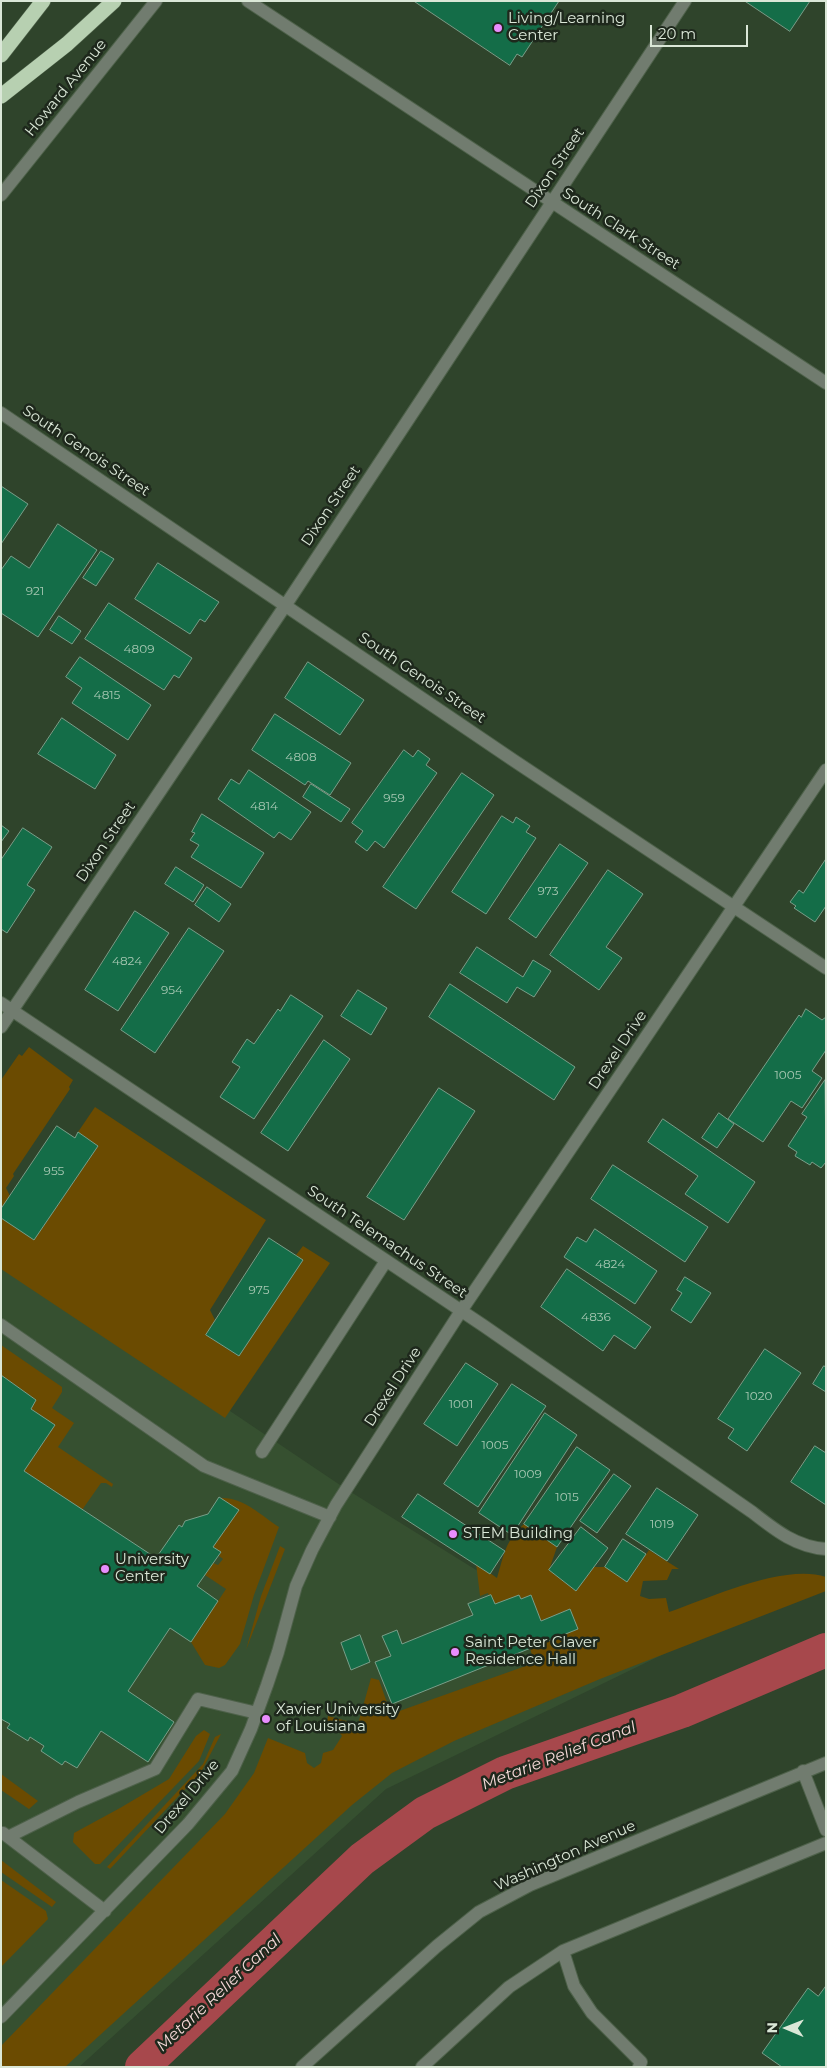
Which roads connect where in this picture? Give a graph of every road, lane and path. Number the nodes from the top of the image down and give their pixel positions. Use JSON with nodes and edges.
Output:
{"nodes":[{"id":1,"x":43,"y":1,"type":"edge"},
{"id":2,"x":114,"y":1,"type":"edge"},
{"id":3,"x":156,"y":1,"type":"edge"},
{"id":4,"x":248,"y":1,"type":"edge"},
{"id":5,"x":685,"y":1,"type":"edge"},
{"id":6,"x":1,"y":55,"type":"edge"},
{"id":7,"x":1,"y":96,"type":"edge"},
{"id":8,"x":1,"y":195,"type":"edge"},
{"id":9,"x":552,"y":203,"type":"junction"},
{"id":10,"x":826,"y":383,"type":"edge"},
{"id":11,"x":1,"y":413,"type":"edge"},
{"id":12,"x":285,"y":606,"type":"junction"},
{"id":13,"x":826,"y":770,"type":"edge"},
{"id":14,"x":734,"y":907,"type":"junction"},
{"id":15,"x":826,"y":968,"type":"edge"},
{"id":16,"x":7,"y":1007,"type":"edge"},
{"id":17,"x":1,"y":1027,"type":"edge"},
{"id":18,"x":386,"y":1260,"type":"junction"},
{"id":19,"x":461,"y":1311,"type":"junction"},
{"id":20,"x":1,"y":1325,"type":"edge"},
{"id":21,"x":262,"y":1452,"type":"dead end"},
{"id":22,"x":330,"y":1517,"type":"junction"},
{"id":23,"x":826,"y":1549,"type":"edge"},
{"id":24,"x":257,"y":1713,"type":"junction"},
{"id":25,"x":826,"y":1763,"type":"edge"},
{"id":26,"x":803,"y":1772,"type":"junction"},
{"id":27,"x":826,"y":1830,"type":"edge"},
{"id":28,"x":4,"y":1834,"type":"edge"},
{"id":29,"x":826,"y":1843,"type":"edge"},
{"id":30,"x":105,"y":1911,"type":"junction"},
{"id":31,"x":562,"y":1951,"type":"junction"},
{"id":32,"x":1,"y":2018,"type":"edge"},
{"id":33,"x":307,"y":2065,"type":"edge"},
{"id":34,"x":422,"y":2067,"type":"edge"},
{"id":35,"x":640,"y":2067,"type":"edge"}],
"edges":[{"from":1,"to":6,"type":"highway"},
{"from":2,"to":7,"type":"highway"},
{"from":3,"to":8,"type":"street","name":"Howard Avenue"},
{"from":4,"to":9,"type":"street","name":"South Clark Street"},
{"from":5,"to":9,"type":"street","name":"Dixon Street"},
{"from":9,"to":10,"type":"street","name":"South Clark Street"},
{"from":9,"to":12,"type":"street","name":"Dixon Street"},
{"from":11,"to":12,"type":"street","name":"South Genois Street"},
{"from":12,"to":14,"type":"street","name":"South Genois Street"},
{"from":12,"to":16,"type":"street","name":"Dixon Street"},
{"from":13,"to":14,"type":"street","name":"Drexel Drive"},
{"from":14,"to":15,"type":"street","name":"South Genois Street"},
{"from":14,"to":19,"type":"street","name":"Drexel Drive"},
{"from":16,"to":17,"type":"street","name":"Dixon Street"},
{"from":16,"to":18,"type":"street","name":"South Telemachus Street"},
{"from":18,"to":19,"type":"street","name":"South Telemachus Street"},
{"from":18,"to":21,"type":"street"},
{"from":19,"to":22,"type":"street","name":"Drexel Drive"},
{"from":19,"to":23,"type":"street","name":"South Telemachus Street"},
{"from":20,"to":22,"type":"street"},
{"from":22,"to":24,"type":"street","name":"Drexel Drive"},
{"from":24,"to":28,"type":"street"},
{"from":24,"to":30,"type":"street","name":"Drexel Drive"},
{"from":25,"to":26,"type":"street","name":"Washington Avenue"},
{"from":26,"to":27,"type":"street"},
{"from":26,"to":33,"type":"street","name":"Washington Avenue"},
{"from":28,"to":30,"type":"street"},
{"from":29,"to":31,"type":"street"},
{"from":30,"to":32,"type":"street","name":"Drexel Drive"},
{"from":31,"to":34,"type":"street"},
{"from":31,"to":35,"type":"street"}]}
